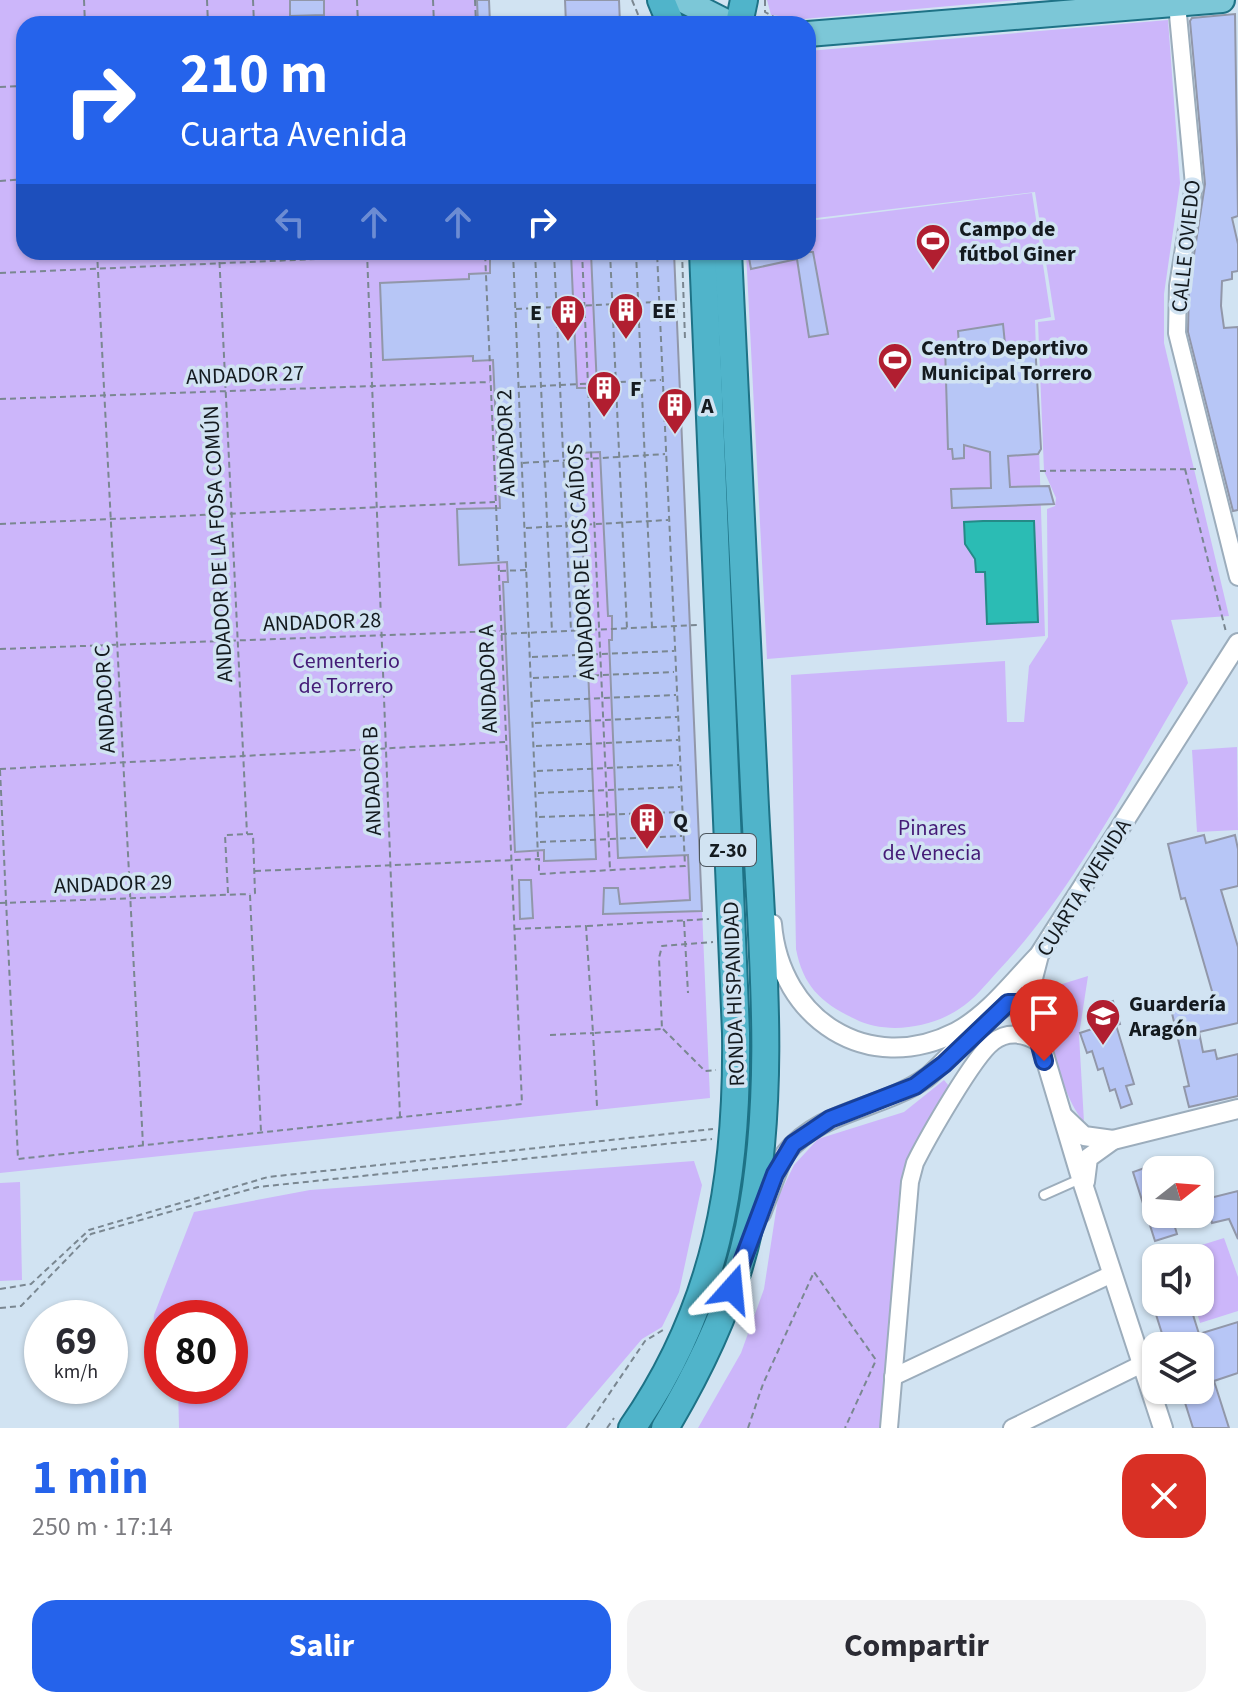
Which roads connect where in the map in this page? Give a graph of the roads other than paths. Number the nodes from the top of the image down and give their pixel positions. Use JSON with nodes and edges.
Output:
{"nodes":[{"id":1,"x":683,"y":0,"type":"edge"},
{"id":2,"x":1222,"y":0,"type":"edge"},
{"id":3,"x":1177,"y":4,"type":"junction"},
{"id":4,"x":714,"y":16,"type":"edge"},
{"id":5,"x":816,"y":27,"type":"edge"},
{"id":6,"x":703,"y":260,"type":"edge"},
{"id":7,"x":728,"y":260,"type":"edge"},
{"id":8,"x":1238,"y":577,"type":"edge"},
{"id":9,"x":1232,"y":638,"type":"edge"},
{"id":10,"x":758,"y":873,"type":"junction"},
{"id":11,"x":1039,"y":955,"type":"junction"},
{"id":12,"x":1031,"y":1011,"type":"junction"},
{"id":13,"x":1039,"y":1043,"type":"junction"},
{"id":14,"x":1058,"y":1107,"type":"junction"},
{"id":15,"x":1238,"y":1109,"type":"edge"},
{"id":16,"x":1113,"y":1140,"type":"junction"},
{"id":17,"x":785,"y":1154,"type":"joint"},
{"id":18,"x":1084,"y":1187,"type":"junction"},
{"id":19,"x":1044,"y":1195,"type":"dead end"},
{"id":20,"x":744,"y":1251,"type":"junction"},
{"id":21,"x":1112,"y":1274,"type":"junction"},
{"id":22,"x":1142,"y":1364,"type":"joint"},
{"id":23,"x":893,"y":1377,"type":"junction"},
{"id":24,"x":1155,"y":1404,"type":"edge"},
{"id":25,"x":623,"y":1423,"type":"edge"},
{"id":26,"x":665,"y":1428,"type":"edge"},
{"id":27,"x":889,"y":1428,"type":"edge"},
{"id":28,"x":1012,"y":1428,"type":"edge"},
{"id":29,"x":1163,"y":1428,"type":"edge"}],
"edges":[{"from":1,"to":4,"type":"main road"},
{"from":2,"to":3,"type":"main road"},
{"from":3,"to":5,"type":"main road"},
{"from":3,"to":8,"type":"street","name":"CALLE OVIEDO"},
{"from":6,"to":25,"type":"highway","name":"RONDA HISPANIDAD","number":"Z-30"},
{"from":7,"to":10,"type":"highway","name":"RONDA HISPANIDAD","number":"Z-30"},
{"from":9,"to":11,"type":"street","name":"CUARTA AVENIDA"},
{"from":10,"to":11,"type":"street"},
{"from":10,"to":20,"type":"highway","name":"RONDA HISPANIDAD","number":"Z-30"},
{"from":11,"to":12,"type":"street","name":"CUARTA AVENIDA"},
{"from":12,"to":13,"type":"street","name":"CUARTA AVENIDA"},
{"from":12,"to":17,"type":"street"},
{"from":13,"to":14,"type":"street","name":"CUARTA AVENIDA"},
{"from":13,"to":23,"type":"street"},
{"from":14,"to":16,"type":"street"},
{"from":14,"to":18,"type":"street","name":"CUARTA AVENIDA"},
{"from":15,"to":16,"type":"street"},
{"from":16,"to":18,"type":"street"},
{"from":17,"to":20,"type":"street"},
{"from":18,"to":19,"type":"lane"},
{"from":18,"to":21,"type":"street","name":"CUARTA AVENIDA"},
{"from":20,"to":26,"type":"highway","name":"RONDA HISPANIDAD","number":"Z-30"},
{"from":21,"to":22,"type":"street","name":"CUARTA AVENIDA"},
{"from":21,"to":23,"type":"street"},
{"from":22,"to":28,"type":"street"},
{"from":23,"to":27,"type":"street"},
{"from":24,"to":29,"type":"street","name":"CUARTA AVENIDA"}]}
